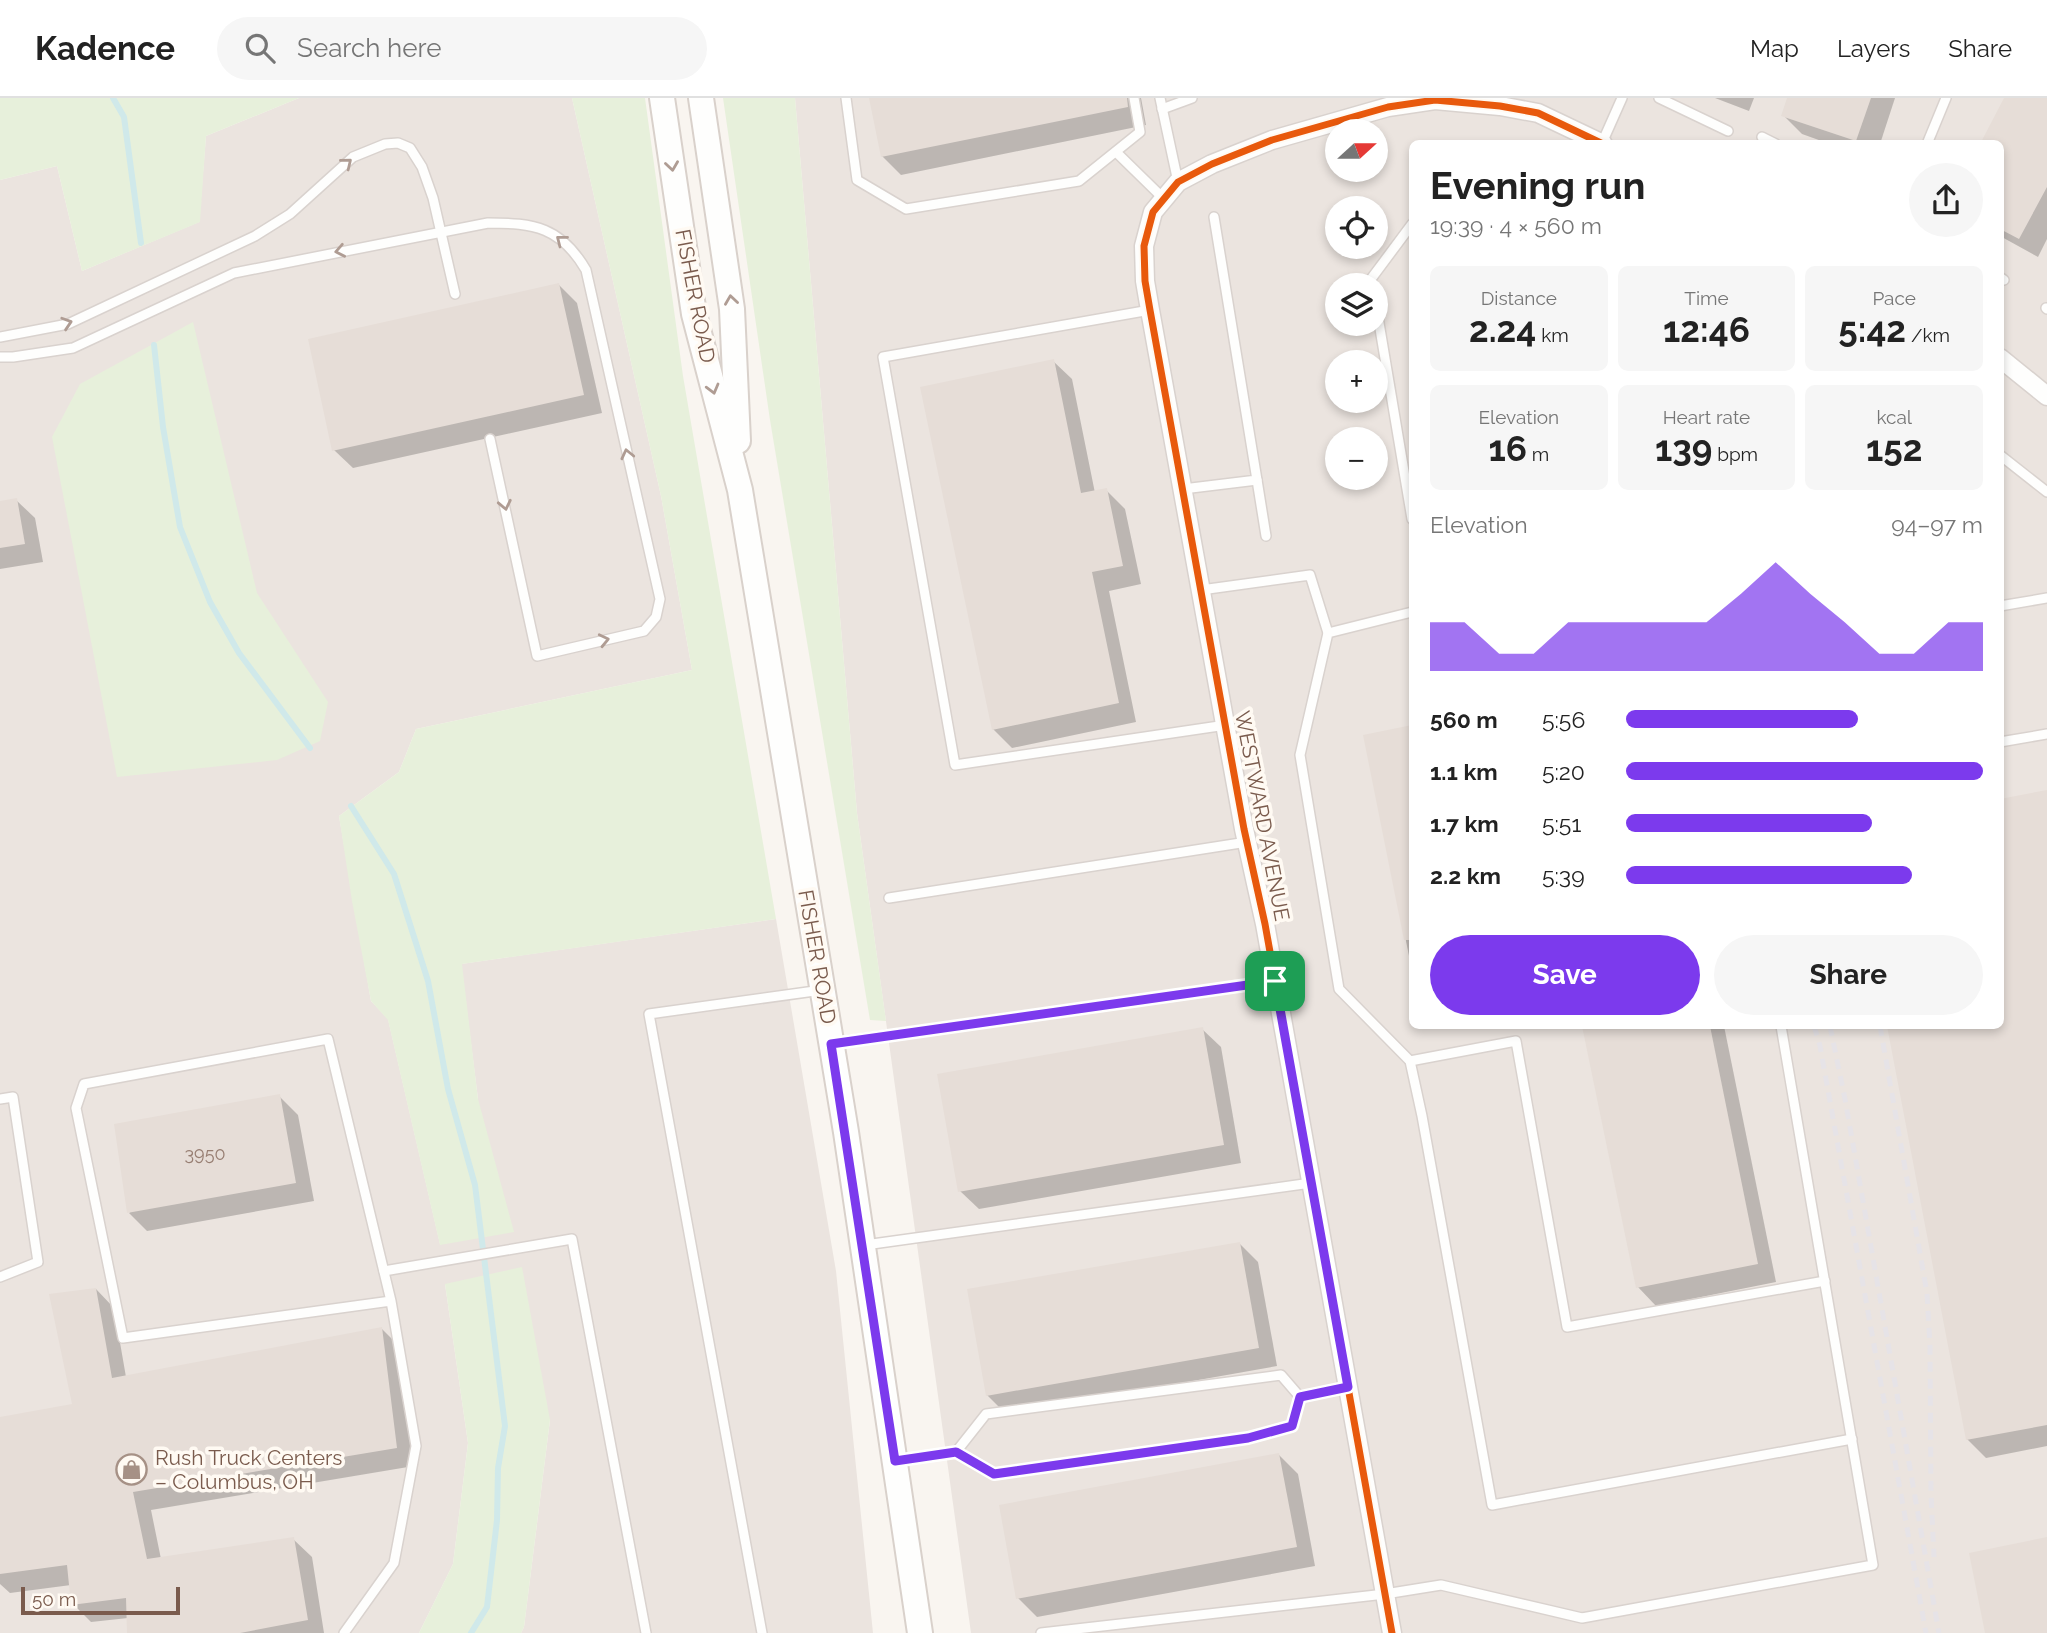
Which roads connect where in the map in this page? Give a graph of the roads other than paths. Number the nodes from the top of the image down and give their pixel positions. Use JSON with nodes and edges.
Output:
{"nodes":[{"id":1,"x":662,"y":98,"type":"edge"},
{"id":2,"x":701,"y":98,"type":"edge"},
{"id":3,"x":846,"y":98,"type":"edge"},
{"id":4,"x":1134,"y":98,"type":"edge"},
{"id":5,"x":1160,"y":98,"type":"edge"},
{"id":6,"x":1192,"y":98,"type":"edge"},
{"id":7,"x":1622,"y":98,"type":"edge"},
{"id":8,"x":1659,"y":98,"type":"edge"},
{"id":9,"x":1946,"y":98,"type":"edge"},
{"id":10,"x":1457,"y":100,"type":"edge"},
{"id":11,"x":1162,"y":110,"type":"junction"},
{"id":12,"x":1728,"y":131,"type":"dead end"},
{"id":13,"x":1762,"y":137,"type":"dead end"},
{"id":14,"x":1596,"y":140,"type":"edge"},
{"id":15,"x":1603,"y":140,"type":"edge"},
{"id":16,"x":1768,"y":140,"type":"edge"},
{"id":17,"x":1929,"y":140,"type":"edge"},
{"id":18,"x":1116,"y":152,"type":"junction"},
{"id":19,"x":1178,"y":182,"type":"junction"},
{"id":20,"x":1159,"y":206,"type":"junction"},
{"id":21,"x":1214,"y":217,"type":"dead end"},
{"id":22,"x":1409,"y":228,"type":"edge"},
{"id":23,"x":440,"y":231,"type":"junction"},
{"id":24,"x":1375,"y":273,"type":"edge"},
{"id":25,"x":455,"y":294,"type":"dead end"},
{"id":26,"x":1150,"y":310,"type":"junction"},
{"id":27,"x":1381,"y":336,"type":"edge"},
{"id":28,"x":0,"y":337,"type":"edge"},
{"id":29,"x":0,"y":357,"type":"edge"},
{"id":30,"x":2004,"y":361,"type":"edge"},
{"id":31,"x":2047,"y":396,"type":"edge"},
{"id":32,"x":490,"y":439,"type":"dead end"},
{"id":33,"x":2004,"y":457,"type":"edge"},
{"id":34,"x":1257,"y":480,"type":"junction"},
{"id":35,"x":1183,"y":489,"type":"junction"},
{"id":36,"x":740,"y":491,"type":"junction"},
{"id":37,"x":2047,"y":492,"type":"edge"},
{"id":38,"x":1409,"y":501,"type":"edge"},
{"id":39,"x":1266,"y":536,"type":"dead end"},
{"id":40,"x":1201,"y":590,"type":"junction"},
{"id":41,"x":2047,"y":598,"type":"edge"},
{"id":42,"x":2004,"y":605,"type":"edge"},
{"id":43,"x":1409,"y":613,"type":"edge"},
{"id":44,"x":1328,"y":633,"type":"junction"},
{"id":45,"x":1226,"y":725,"type":"junction"},
{"id":46,"x":2047,"y":734,"type":"edge"},
{"id":47,"x":2004,"y":741,"type":"edge"},
{"id":48,"x":1247,"y":842,"type":"junction"},
{"id":49,"x":888,"y":898,"type":"dead end"},
{"id":50,"x":1275,"y":981,"type":"junction"},
{"id":51,"x":822,"y":990,"type":"junction"},
{"id":52,"x":1782,"y":1029,"type":"edge"},
{"id":53,"x":831,"y":1044,"type":"junction"},
{"id":54,"x":1410,"y":1061,"type":"junction"},
{"id":55,"x":0,"y":1099,"type":"edge"},
{"id":56,"x":1311,"y":1183,"type":"junction"},
{"id":57,"x":863,"y":1246,"type":"junction"},
{"id":58,"x":384,"y":1271,"type":"junction"},
{"id":59,"x":0,"y":1277,"type":"edge"},
{"id":60,"x":1825,"y":1281,"type":"junction"},
{"id":61,"x":391,"y":1301,"type":"junction"},
{"id":62,"x":1348,"y":1387,"type":"junction"},
{"id":63,"x":1300,"y":1397,"type":"junction"},
{"id":64,"x":1852,"y":1439,"type":"junction"},
{"id":65,"x":956,"y":1452,"type":"junction"},
{"id":66,"x":895,"y":1461,"type":"junction"},
{"id":67,"x":1385,"y":1594,"type":"junction"},
{"id":68,"x":344,"y":1633,"type":"edge"},
{"id":69,"x":646,"y":1633,"type":"edge"},
{"id":70,"x":762,"y":1633,"type":"edge"},
{"id":71,"x":920,"y":1633,"type":"edge"},
{"id":72,"x":1041,"y":1633,"type":"edge"},
{"id":73,"x":1392,"y":1633,"type":"edge"}],
"edges":[{"from":1,"to":36,"type":"main road","name":"FISHER ROAD","one_way":true},
{"from":36,"to":2,"type":"main road","name":"FISHER ROAD","one_way":true},
{"from":3,"to":18,"type":"lane"},
{"from":4,"to":18,"type":"lane"},
{"from":5,"to":11,"type":"lane"},
{"from":6,"to":11,"type":"lane"},
{"from":7,"to":15,"type":"lane"},
{"from":8,"to":12,"type":"lane"},
{"from":9,"to":17,"type":"lane"},
{"from":10,"to":14,"type":"street"},
{"from":10,"to":19,"type":"street"},
{"from":11,"to":19,"type":"lane"},
{"from":13,"to":16,"type":"lane"},
{"from":18,"to":20,"type":"lane"},
{"from":19,"to":20,"type":"street"},
{"from":20,"to":26,"type":"street","name":"WESTWARD AVENUE"},
{"from":21,"to":34,"type":"lane"},
{"from":22,"to":24,"type":"lane"},
{"from":23,"to":25,"type":"lane"},
{"from":28,"to":23,"type":"lane","one_way":true},
{"from":23,"to":29,"type":"lane","one_way":true},
{"from":32,"to":23,"type":"lane","one_way":true},
{"from":26,"to":35,"type":"street","name":"WESTWARD AVENUE"},
{"from":26,"to":45,"type":"lane"},
{"from":27,"to":38,"type":"lane"},
{"from":30,"to":31,"type":"street"},
{"from":33,"to":37,"type":"lane"},
{"from":34,"to":35,"type":"lane"},
{"from":34,"to":39,"type":"lane"},
{"from":35,"to":40,"type":"street","name":"WESTWARD AVENUE"},
{"from":36,"to":51,"type":"main road","name":"FISHER ROAD"},
{"from":40,"to":44,"type":"lane"},
{"from":40,"to":45,"type":"street","name":"WESTWARD AVENUE"},
{"from":41,"to":42,"type":"lane"},
{"from":43,"to":44,"type":"lane"},
{"from":44,"to":54,"type":"lane"},
{"from":45,"to":48,"type":"street","name":"WESTWARD AVENUE"},
{"from":46,"to":47,"type":"lane"},
{"from":48,"to":49,"type":"lane"},
{"from":48,"to":50,"type":"street","name":"WESTWARD AVENUE"},
{"from":50,"to":53,"type":"lane"},
{"from":50,"to":56,"type":"street","name":"WESTWARD AVENUE"},
{"from":51,"to":53,"type":"main road","name":"FISHER ROAD"},
{"from":51,"to":70,"type":"lane"},
{"from":52,"to":60,"type":"lane"},
{"from":53,"to":57,"type":"main road","name":"FISHER ROAD"},
{"from":54,"to":60,"type":"lane"},
{"from":54,"to":64,"type":"lane"},
{"from":55,"to":59,"type":"lane"},
{"from":56,"to":57,"type":"lane"},
{"from":56,"to":62,"type":"street","name":"WESTWARD AVENUE"},
{"from":57,"to":66,"type":"main road","name":"FISHER ROAD"},
{"from":58,"to":61,"type":"lane"},
{"from":58,"to":61,"type":"lane"},
{"from":58,"to":69,"type":"lane"},
{"from":60,"to":64,"type":"lane"},
{"from":61,"to":68,"type":"lane"},
{"from":62,"to":63,"type":"lane"},
{"from":62,"to":67,"type":"street","name":"WESTWARD AVENUE"},
{"from":63,"to":65,"type":"lane"},
{"from":63,"to":65,"type":"lane"},
{"from":64,"to":67,"type":"lane"},
{"from":65,"to":66,"type":"lane"},
{"from":66,"to":71,"type":"main road","name":"FISHER ROAD"},
{"from":67,"to":72,"type":"lane"},
{"from":67,"to":73,"type":"street","name":"WESTWARD AVENUE"}]}
